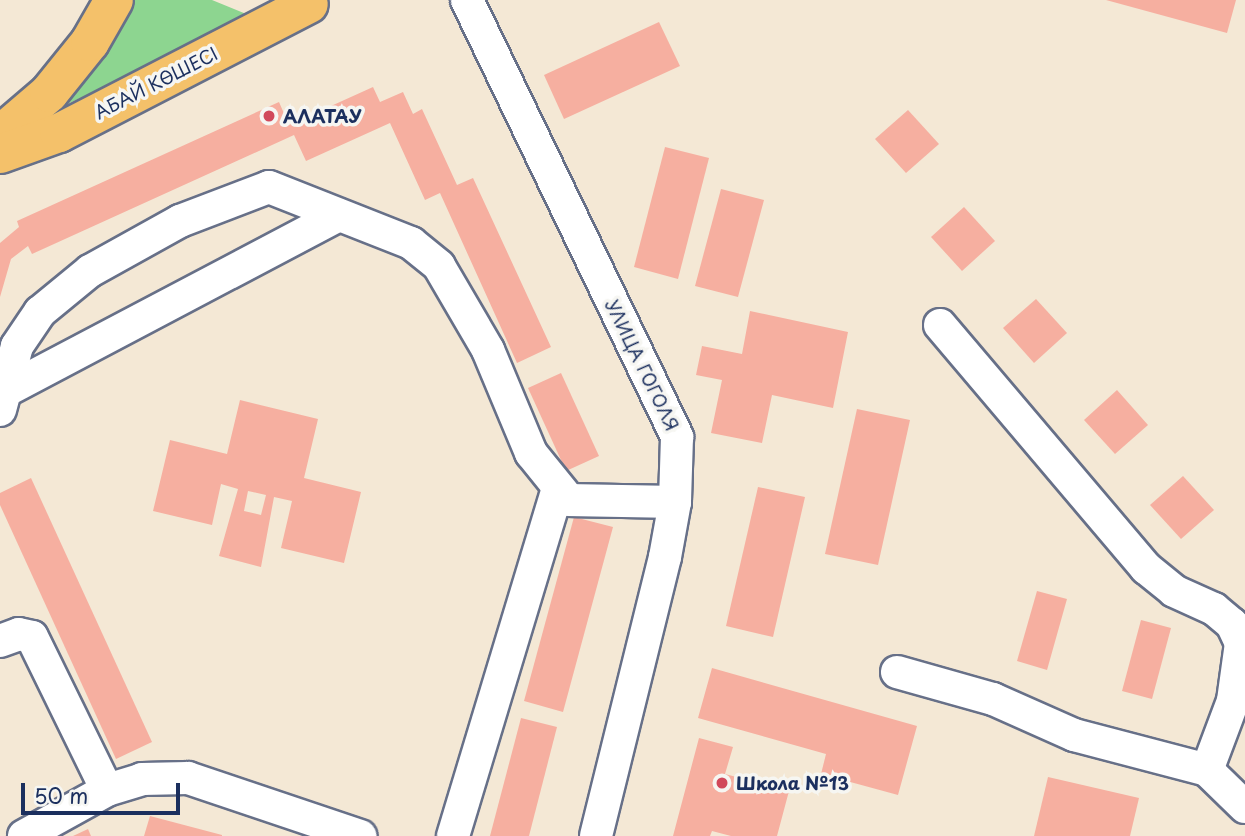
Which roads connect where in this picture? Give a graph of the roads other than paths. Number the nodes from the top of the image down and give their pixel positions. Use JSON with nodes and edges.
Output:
{"nodes":[{"id":1,"x":250,"y":0,"type":"edge"},
{"id":2,"x":467,"y":0,"type":"edge"},
{"id":3,"x":314,"y":2,"type":"edge"},
{"id":4,"x":103,"y":6,"type":"edge"},
{"id":5,"x":0,"y":135,"type":"edge"},
{"id":6,"x":0,"y":154,"type":"edge"},
{"id":7,"x":339,"y":215,"type":"junction"},
{"id":8,"x":940,"y":324,"type":"dead end"},
{"id":9,"x":3,"y":400,"type":"edge"},
{"id":10,"x":558,"y":489,"type":"junction"},
{"id":11,"x":675,"y":502,"type":"junction"},
{"id":12,"x":0,"y":641,"type":"edge"},
{"id":13,"x":897,"y":672,"type":"dead end"},
{"id":14,"x":1206,"y":770,"type":"junction"},
{"id":15,"x":107,"y":790,"type":"junction"},
{"id":16,"x":1245,"y":807,"type":"edge"},
{"id":17,"x":24,"y":836,"type":"edge"},
{"id":18,"x":360,"y":836,"type":"edge"},
{"id":19,"x":453,"y":836,"type":"edge"},
{"id":20,"x":596,"y":836,"type":"edge"}],
"edges":[{"from":1,"to":3,"type":"main road"},
{"from":2,"to":11,"type":"street","name":"УЛИЦА ГОГОЛЯ"},
{"from":3,"to":6,"type":"main road","name":"АБАЙ КӨШЕСІ"},
{"from":4,"to":5,"type":"main road"},
{"from":7,"to":9,"type":"street"},
{"from":7,"to":9,"type":"street"},
{"from":7,"to":10,"type":"street"},
{"from":8,"to":14,"type":"street"},
{"from":10,"to":11,"type":"street"},
{"from":10,"to":19,"type":"street"},
{"from":11,"to":20,"type":"street","name":"УЛИЦА ГОГОЛЯ"},
{"from":12,"to":15,"type":"street"},
{"from":13,"to":14,"type":"street"},
{"from":14,"to":16,"type":"street"},
{"from":15,"to":17,"type":"street"},
{"from":15,"to":18,"type":"street"}]}
